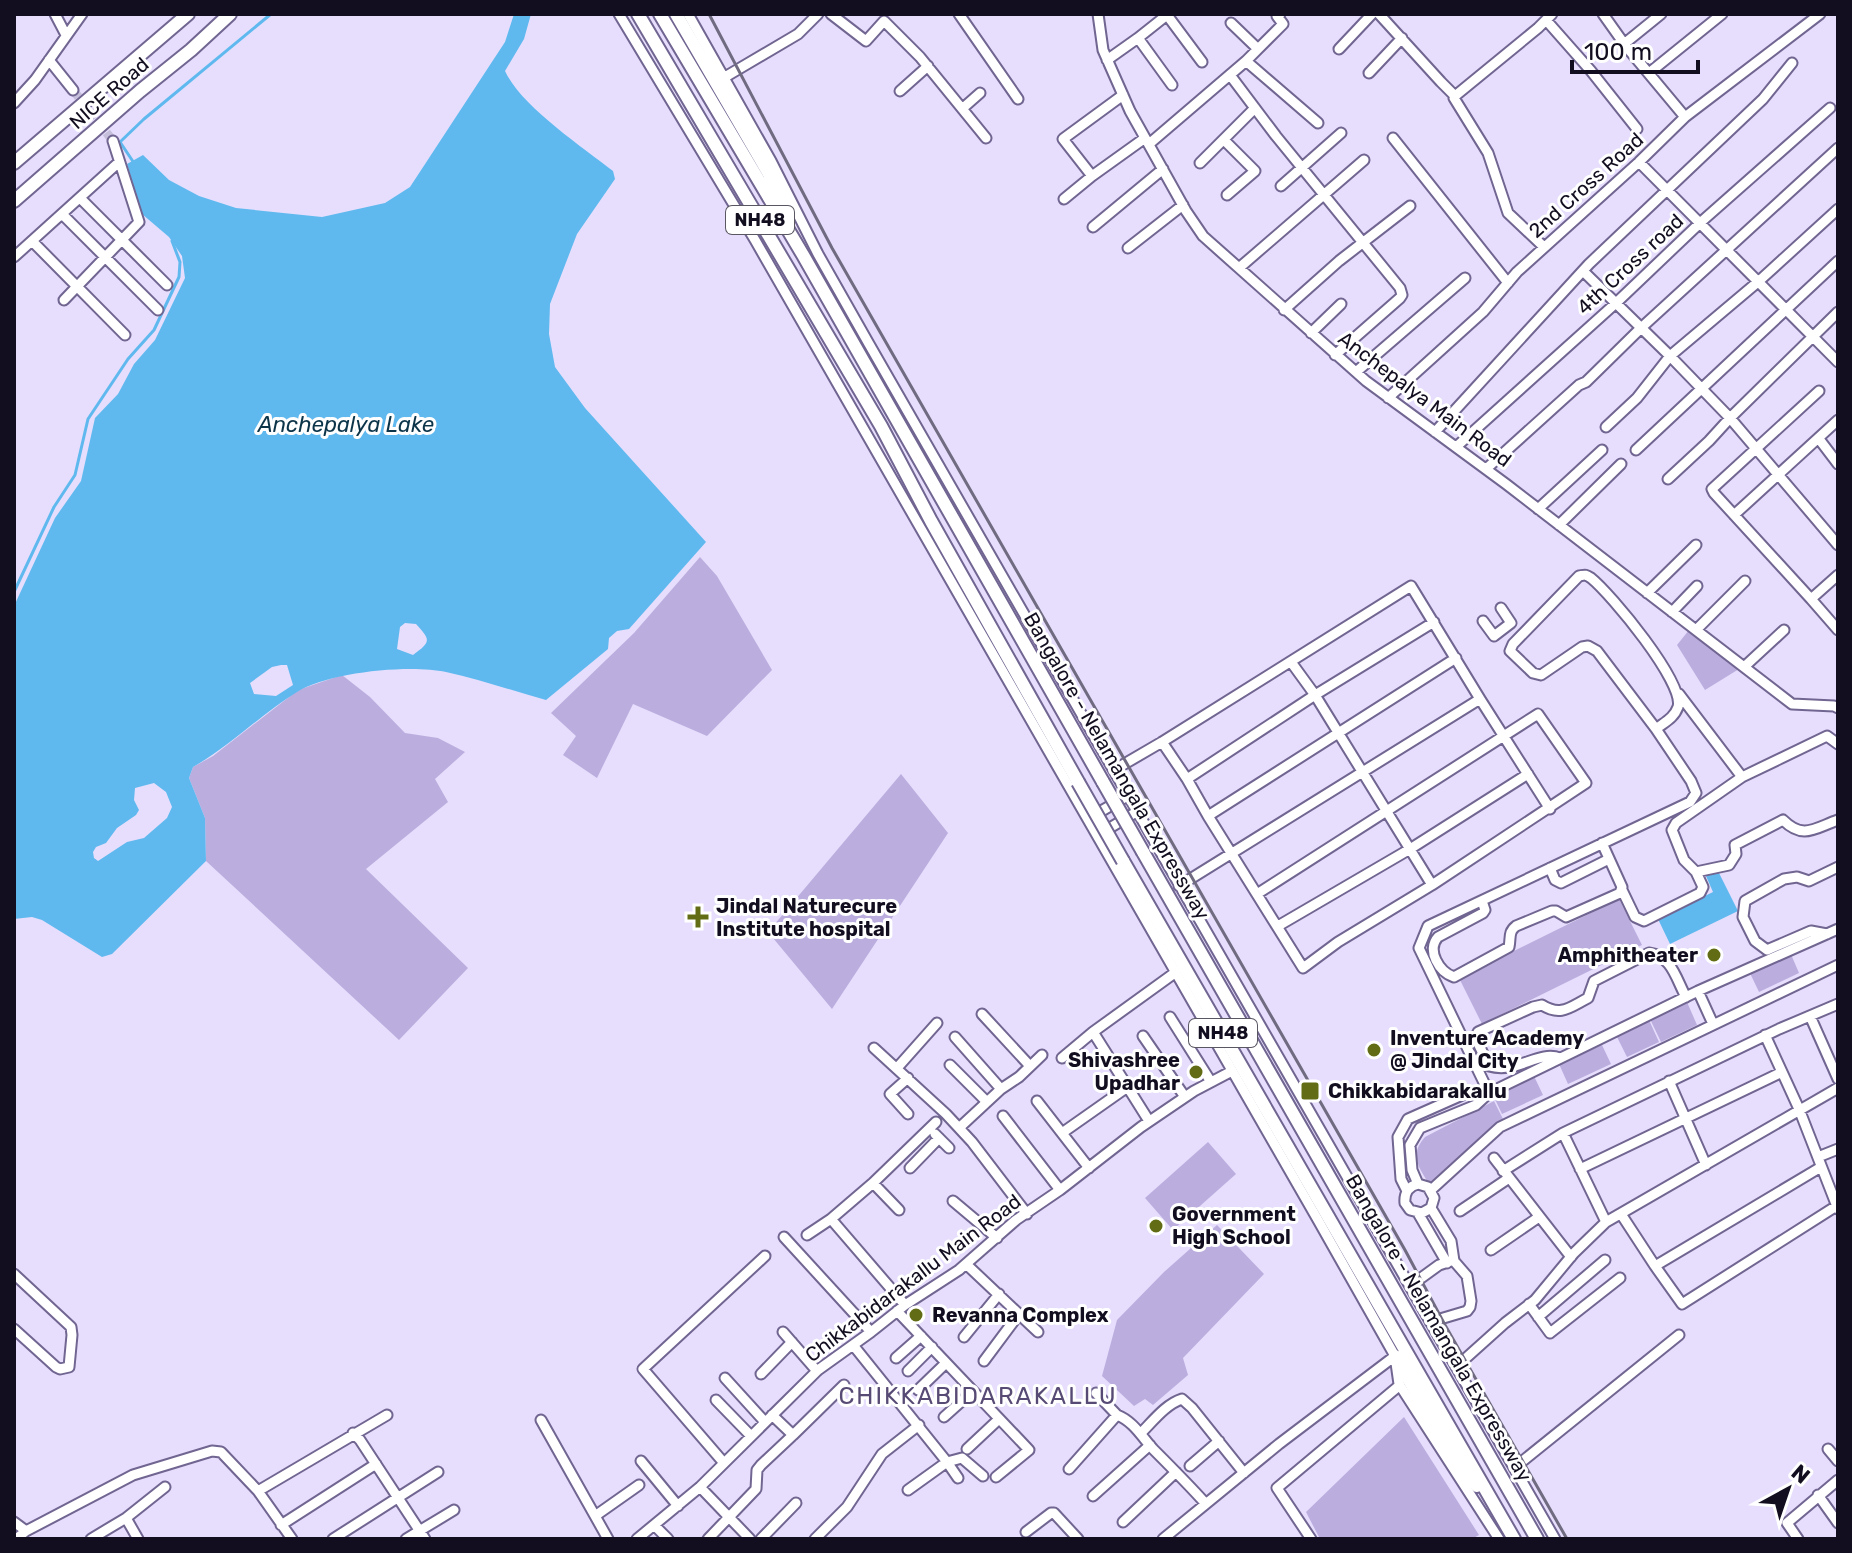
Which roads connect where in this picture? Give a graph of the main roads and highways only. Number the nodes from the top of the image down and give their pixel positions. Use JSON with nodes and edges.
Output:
{"nodes":[{"id":1,"x":188,"y":14,"type":"edge"},
{"id":2,"x":230,"y":14,"type":"edge"},
{"id":3,"x":638,"y":14,"type":"edge"},
{"id":4,"x":660,"y":14,"type":"edge"},
{"id":5,"x":676,"y":14,"type":"edge"},
{"id":6,"x":14,"y":163,"type":"edge"},
{"id":7,"x":14,"y":201,"type":"edge"},
{"id":8,"x":803,"y":255,"type":"junction"},
{"id":9,"x":1395,"y":1356,"type":"road end"},
{"id":10,"x":1493,"y":1502,"type":"junction"},
{"id":11,"x":1514,"y":1539,"type":"edge"},
{"id":12,"x":1537,"y":1539,"type":"edge"}],
"edges":[{"from":1,"to":6,"type":"highway","name":"NICE Road"},
{"from":2,"to":7,"type":"highway","name":"NICE Road"},
{"from":3,"to":10,"type":"highway","name":"Bangalore - Nelamangala Expressway","number":"NH48","bridge":true},
{"from":4,"to":8,"type":"highway","name":"Bangalore - Nelamangala Expressway","number":"NH48"},
{"from":5,"to":8,"type":"highway"},
{"from":8,"to":12,"type":"highway","name":"Bangalore - Nelamangala Expressway","number":"NH48","bridge":true},
{"from":9,"to":10,"type":"highway"},
{"from":10,"to":11,"type":"highway","name":"Bangalore - Nelamangala Expressway","number":"NH48"}]}
